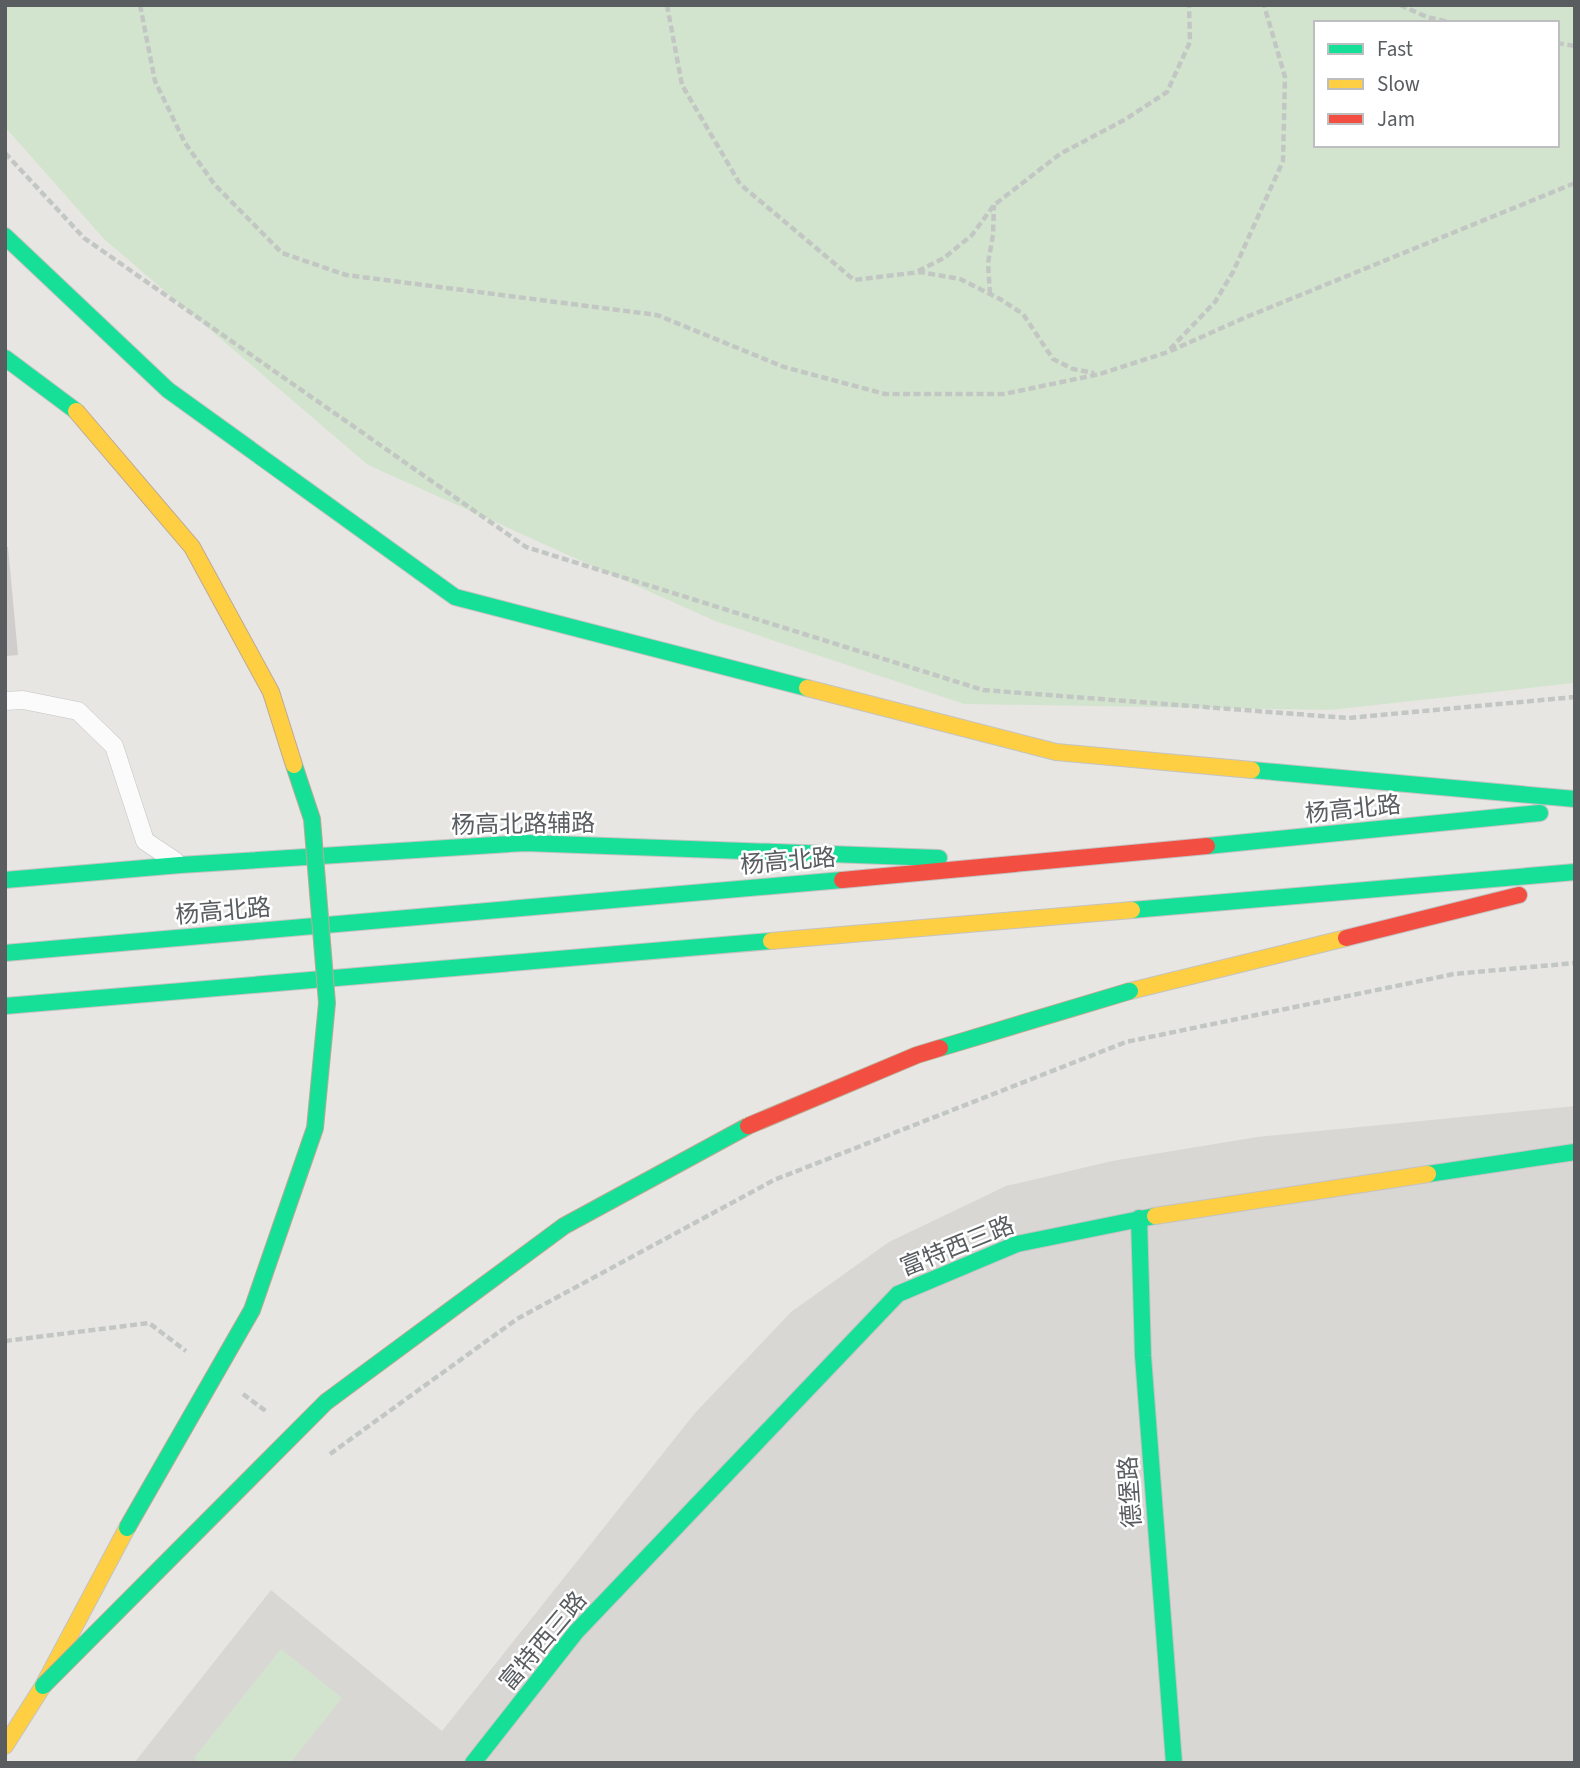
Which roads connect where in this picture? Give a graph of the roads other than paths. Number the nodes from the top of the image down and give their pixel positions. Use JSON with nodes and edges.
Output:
{"nodes":[{"id":1,"x":5,"y":236,"type":"edge"},
{"id":2,"x":5,"y":358,"type":"edge"},
{"id":3,"x":5,"y":701,"type":"edge"},
{"id":4,"x":1575,"y":799,"type":"edge"},
{"id":5,"x":1575,"y":810,"type":"edge"},
{"id":6,"x":1042,"y":862,"type":"junction"},
{"id":7,"x":180,"y":865,"type":"junction"},
{"id":8,"x":1575,"y":872,"type":"edge"},
{"id":9,"x":5,"y":880,"type":"edge"},
{"id":10,"x":1575,"y":882,"type":"edge"},
{"id":11,"x":5,"y":953,"type":"edge"},
{"id":12,"x":5,"y":1006,"type":"edge"},
{"id":13,"x":1575,"y":1152,"type":"edge"},
{"id":14,"x":1139,"y":1218,"type":"junction"},
{"id":15,"x":43,"y":1686,"type":"junction"},
{"id":16,"x":5,"y":1746,"type":"edge"},
{"id":17,"x":473,"y":1763,"type":"edge"},
{"id":18,"x":1174,"y":1763,"type":"edge"}],
"edges":[{"from":1,"to":4,"type":"main road"},
{"from":2,"to":15,"type":"main road","bridge":true},
{"from":3,"to":7,"type":"lane"},
{"from":5,"to":6,"type":"main road","name":"杨高北路"},
{"from":6,"to":7,"type":"main road","name":"杨高北路辅路"},
{"from":6,"to":11,"type":"main road","name":"杨高北路"},
{"from":7,"to":9,"type":"main road","name":"杨高北路辅路"},
{"from":8,"to":12,"type":"main road"},
{"from":10,"to":15,"type":"main road","bridge":true},
{"from":13,"to":14,"type":"main road","name":"富特西三路"},
{"from":14,"to":17,"type":"main road","name":"富特西三路"},
{"from":14,"to":18,"type":"main road","name":"德堡路"},
{"from":15,"to":16,"type":"main road"}]}
